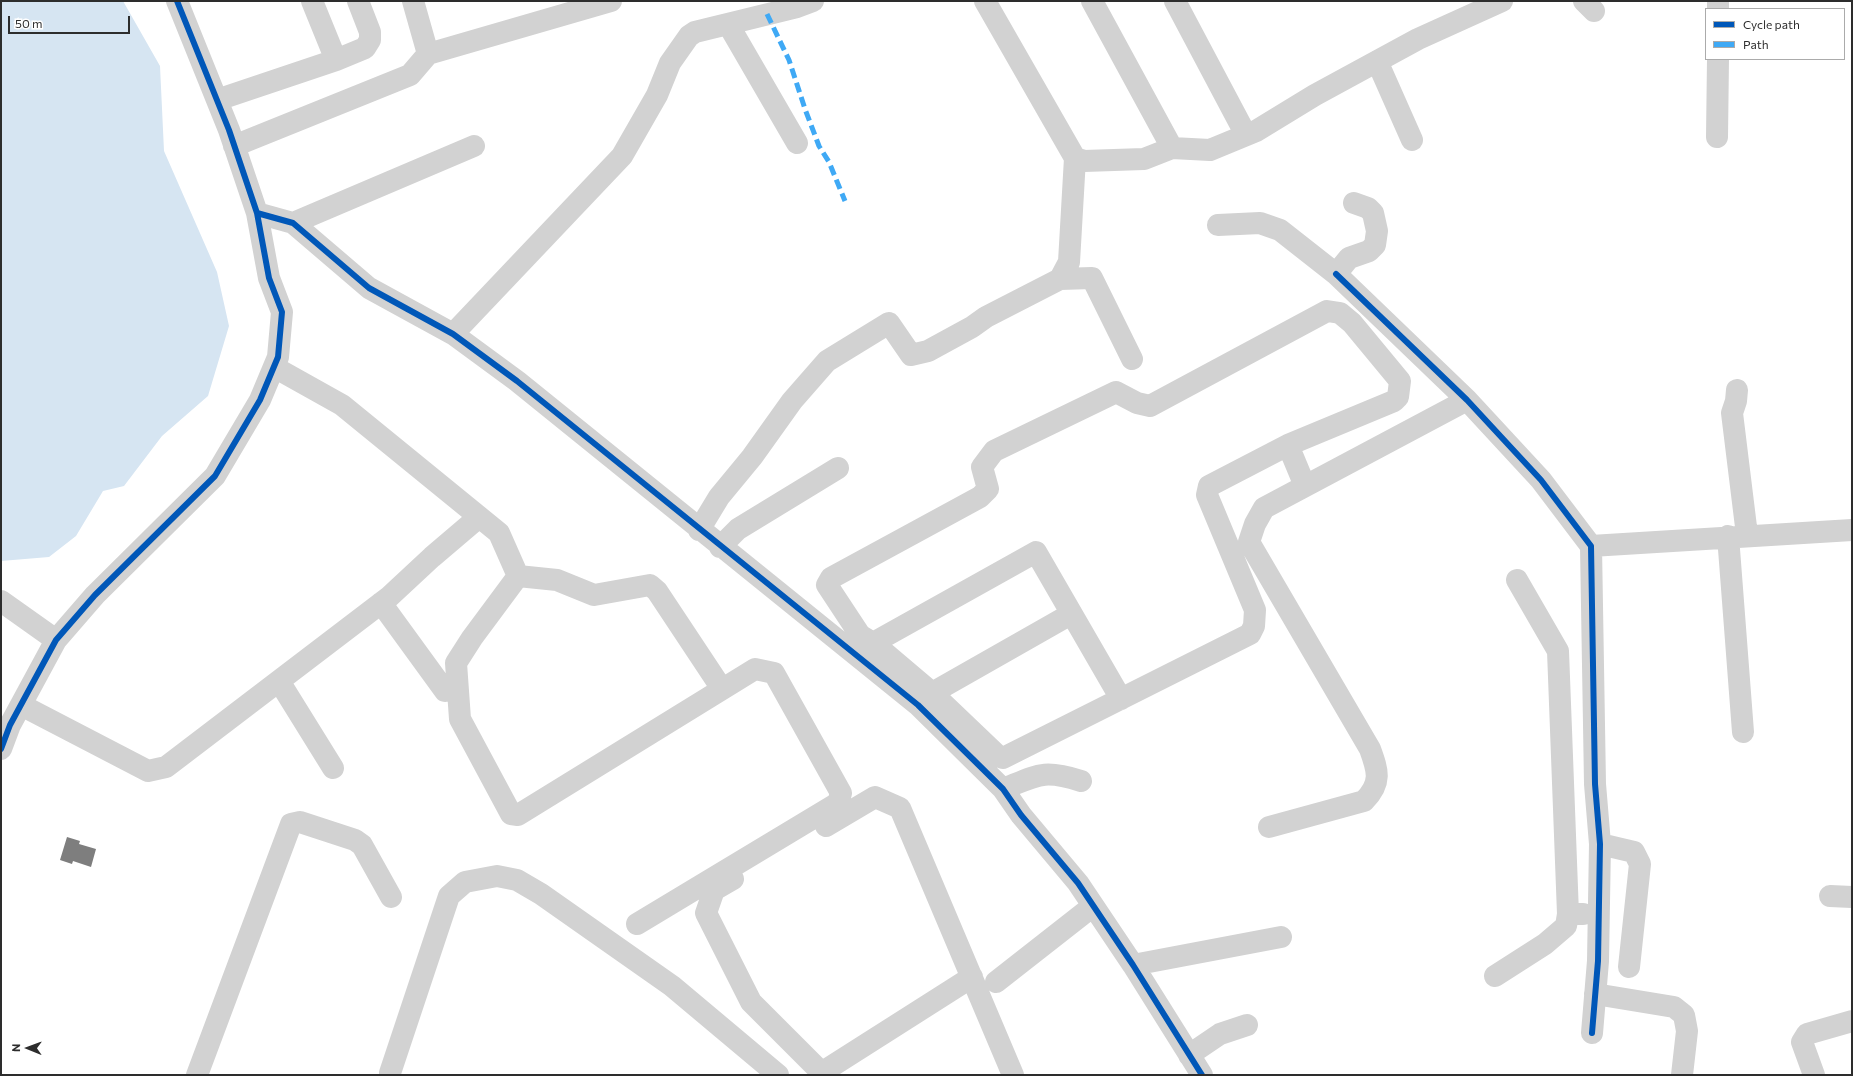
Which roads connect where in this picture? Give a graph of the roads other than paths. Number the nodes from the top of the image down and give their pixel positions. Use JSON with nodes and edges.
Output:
{"nodes":[{"id":1,"x":177,"y":1,"type":"edge"},
{"id":2,"x":312,"y":1,"type":"edge"},
{"id":3,"x":358,"y":1,"type":"edge"},
{"id":4,"x":413,"y":1,"type":"edge"},
{"id":5,"x":611,"y":1,"type":"edge"},
{"id":6,"x":813,"y":1,"type":"edge"},
{"id":7,"x":985,"y":1,"type":"edge"},
{"id":8,"x":1092,"y":1,"type":"edge"},
{"id":9,"x":1175,"y":1,"type":"edge"},
{"id":10,"x":1502,"y":1,"type":"edge"},
{"id":11,"x":1468,"y":8,"type":"edge"},
{"id":12,"x":728,"y":24,"type":"junction"},
{"id":13,"x":428,"y":54,"type":"junction"},
{"id":14,"x":336,"y":60,"type":"junction"},
{"id":15,"x":1718,"y":60,"type":"edge"},
{"id":16,"x":1377,"y":61,"type":"junction"},
{"id":17,"x":217,"y":100,"type":"junction"},
{"id":18,"x":1246,"y":135,"type":"junction"},
{"id":19,"x":1717,"y":137,"type":"dead end"},
{"id":20,"x":1412,"y":140,"type":"dead end"},
{"id":21,"x":797,"y":143,"type":"dead end"},
{"id":22,"x":234,"y":146,"type":"junction"},
{"id":23,"x":474,"y":146,"type":"dead end"},
{"id":24,"x":1172,"y":148,"type":"junction"},
{"id":25,"x":1075,"y":158,"type":"junction"},
{"id":26,"x":1354,"y":203,"type":"dead end"},
{"id":27,"x":257,"y":213,"type":"junction"},
{"id":28,"x":292,"y":222,"type":"junction"},
{"id":29,"x":1218,"y":225,"type":"dead end"},
{"id":30,"x":1336,"y":274,"type":"junction"},
{"id":31,"x":1060,"y":279,"type":"junction"},
{"id":32,"x":453,"y":334,"type":"junction"},
{"id":33,"x":1132,"y":359,"type":"dead end"},
{"id":34,"x":274,"y":367,"type":"junction"},
{"id":35,"x":1737,"y":390,"type":"dead end"},
{"id":36,"x":1467,"y":400,"type":"junction"},
{"id":37,"x":1288,"y":445,"type":"junction"},
{"id":38,"x":838,"y":468,"type":"dead end"},
{"id":39,"x":1305,"y":486,"type":"junction"},
{"id":40,"x":479,"y":517,"type":"junction"},
{"id":41,"x":699,"y":530,"type":"junction"},
{"id":42,"x":1852,"y":530,"type":"edge"},
{"id":43,"x":1737,"y":536,"type":"junction"},
{"id":44,"x":1591,"y":546,"type":"junction"},
{"id":45,"x":720,"y":547,"type":"junction"},
{"id":46,"x":518,"y":576,"type":"junction"},
{"id":47,"x":1517,"y":580,"type":"dead end"},
{"id":48,"x":1,"y":601,"type":"edge"},
{"id":49,"x":381,"y":603,"type":"junction"},
{"id":50,"x":1071,"y":614,"type":"junction"},
{"id":51,"x":56,"y":640,"type":"junction"},
{"id":52,"x":873,"y":643,"type":"junction"},
{"id":53,"x":279,"y":681,"type":"junction"},
{"id":54,"x":722,"y":689,"type":"junction"},
{"id":55,"x":445,"y":691,"type":"dead end"},
{"id":56,"x":932,"y":693,"type":"junction"},
{"id":57,"x":1121,"y":699,"type":"junction"},
{"id":58,"x":21,"y":705,"type":"junction"},
{"id":59,"x":1743,"y":732,"type":"dead end"},
{"id":60,"x":1,"y":749,"type":"edge"},
{"id":61,"x":333,"y":768,"type":"dead end"},
{"id":62,"x":1081,"y":782,"type":"dead end"},
{"id":63,"x":1003,"y":789,"type":"junction"},
{"id":64,"x":1269,"y":827,"type":"dead end"},
{"id":65,"x":1600,"y":844,"type":"junction"},
{"id":66,"x":1830,"y":896,"type":"dead end"},
{"id":67,"x":391,"y":897,"type":"dead end"},
{"id":68,"x":1852,"y":897,"type":"edge"},
{"id":69,"x":1093,"y":906,"type":"junction"},
{"id":70,"x":1568,"y":914,"type":"junction"},
{"id":71,"x":1599,"y":914,"type":"junction"},
{"id":72,"x":638,"y":924,"type":"dead end"},
{"id":73,"x":1281,"y":937,"type":"dead end"},
{"id":74,"x":1133,"y":965,"type":"junction"},
{"id":75,"x":1629,"y":967,"type":"dead end"},
{"id":76,"x":1495,"y":976,"type":"dead end"},
{"id":77,"x":972,"y":977,"type":"junction"},
{"id":78,"x":996,"y":982,"type":"dead end"},
{"id":79,"x":1595,"y":994,"type":"junction"},
{"id":80,"x":1852,"y":1021,"type":"edge"},
{"id":81,"x":1246,"y":1025,"type":"dead end"},
{"id":82,"x":1592,"y":1032,"type":"dead end"},
{"id":83,"x":1189,"y":1054,"type":"junction"},
{"id":84,"x":390,"y":1073,"type":"dead end"},
{"id":85,"x":822,"y":1074,"type":"edge"},
{"id":86,"x":196,"y":1075,"type":"edge"},
{"id":87,"x":778,"y":1075,"type":"edge"},
{"id":88,"x":1013,"y":1075,"type":"edge"},
{"id":89,"x":1202,"y":1075,"type":"edge"},
{"id":90,"x":1682,"y":1075,"type":"edge"},
{"id":91,"x":1814,"y":1075,"type":"edge"}],
"edges":[{"from":1,"to":17,"type":"street"},
{"from":2,"to":14,"type":"street"},
{"from":3,"to":14,"type":"street"},
{"from":4,"to":13,"type":"street"},
{"from":5,"to":13,"type":"street"},
{"from":6,"to":12,"type":"street"},
{"from":7,"to":25,"type":"street"},
{"from":8,"to":24,"type":"street"},
{"from":9,"to":18,"type":"street"},
{"from":10,"to":11,"type":"street"},
{"from":11,"to":16,"type":"street"},
{"from":12,"to":21,"type":"street"},
{"from":12,"to":32,"type":"street"},
{"from":13,"to":22,"type":"street"},
{"from":14,"to":17,"type":"street"},
{"from":15,"to":19,"type":"street"},
{"from":16,"to":18,"type":"street"},
{"from":16,"to":20,"type":"street"},
{"from":17,"to":22,"type":"street"},
{"from":18,"to":24,"type":"street"},
{"from":22,"to":27,"type":"street"},
{"from":23,"to":28,"type":"street"},
{"from":24,"to":25,"type":"street"},
{"from":25,"to":31,"type":"street"},
{"from":26,"to":30,"type":"street"},
{"from":27,"to":28,"type":"street"},
{"from":27,"to":34,"type":"street"},
{"from":28,"to":32,"type":"street"},
{"from":29,"to":30,"type":"street"},
{"from":30,"to":36,"type":"street"},
{"from":31,"to":33,"type":"street"},
{"from":31,"to":41,"type":"street"},
{"from":32,"to":41,"type":"street"},
{"from":34,"to":40,"type":"street"},
{"from":34,"to":51,"type":"street"},
{"from":35,"to":43,"type":"street"},
{"from":36,"to":39,"type":"street"},
{"from":36,"to":44,"type":"street"},
{"from":37,"to":39,"type":"street"},
{"from":37,"to":52,"type":"street"},
{"from":37,"to":57,"type":"street"},
{"from":38,"to":45,"type":"street"},
{"from":39,"to":64,"type":"street"},
{"from":40,"to":46,"type":"street"},
{"from":40,"to":49,"type":"street"},
{"from":41,"to":45,"type":"street"},
{"from":42,"to":43,"type":"street"},
{"from":43,"to":44,"type":"street"},
{"from":43,"to":59,"type":"street"},
{"from":44,"to":65,"type":"street"},
{"from":45,"to":63,"type":"street"},
{"from":46,"to":54,"type":"street"},
{"from":46,"to":54,"type":"street"},
{"from":47,"to":70,"type":"street"},
{"from":48,"to":51,"type":"street"},
{"from":49,"to":53,"type":"street"},
{"from":49,"to":55,"type":"street"},
{"from":50,"to":52,"type":"street"},
{"from":50,"to":56,"type":"street"},
{"from":50,"to":57,"type":"street"},
{"from":51,"to":58,"type":"street"},
{"from":52,"to":56,"type":"street"},
{"from":53,"to":58,"type":"street"},
{"from":53,"to":61,"type":"street"},
{"from":54,"to":72,"type":"street"},
{"from":56,"to":57,"type":"street"},
{"from":58,"to":60,"type":"street"},
{"from":62,"to":63,"type":"street"},
{"from":63,"to":69,"type":"street"},
{"from":65,"to":71,"type":"street"},
{"from":65,"to":75,"type":"street"},
{"from":66,"to":68,"type":"street"},
{"from":67,"to":86,"type":"street"},
{"from":69,"to":74,"type":"street"},
{"from":69,"to":78,"type":"street"},
{"from":70,"to":71,"type":"street"},
{"from":70,"to":76,"type":"street"},
{"from":71,"to":79,"type":"street"},
{"from":73,"to":74,"type":"street"},
{"from":74,"to":83,"type":"street"},
{"from":77,"to":85,"type":"street"},
{"from":77,"to":85,"type":"street"},
{"from":77,"to":88,"type":"street"},
{"from":79,"to":82,"type":"street"},
{"from":79,"to":90,"type":"street"},
{"from":80,"to":91,"type":"street"},
{"from":81,"to":83,"type":"street"},
{"from":83,"to":89,"type":"street"},
{"from":84,"to":87,"type":"street"}]}
